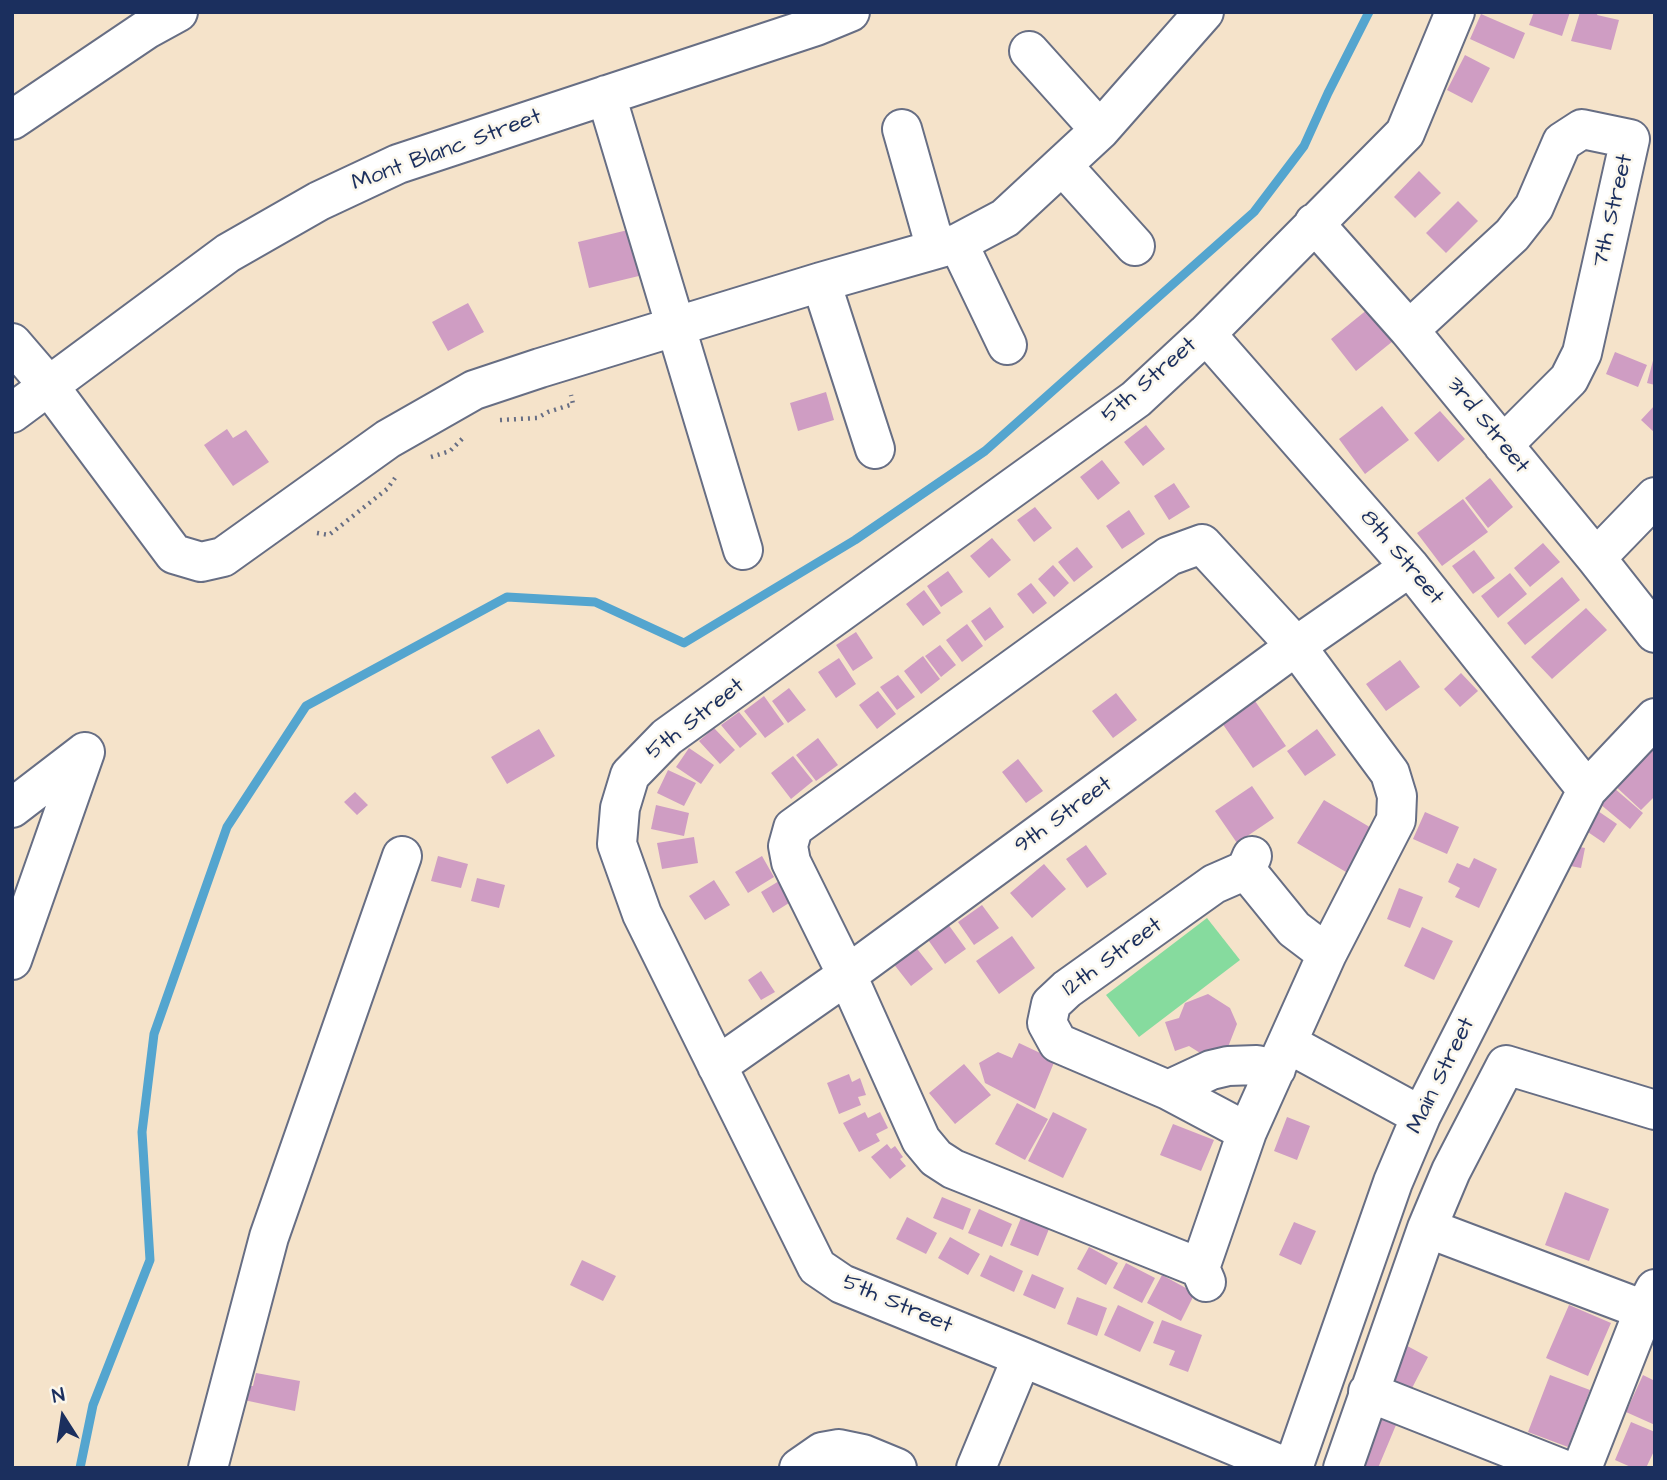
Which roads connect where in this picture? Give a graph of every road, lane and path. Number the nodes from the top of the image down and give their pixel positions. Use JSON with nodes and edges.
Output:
{"nodes":[{"id":1,"x":178,"y":12,"type":"edge"},
{"id":2,"x":850,"y":12,"type":"edge"},
{"id":3,"x":1204,"y":12,"type":"edge"},
{"id":4,"x":1455,"y":12,"type":"edge"},
{"id":5,"x":1029,"y":51,"type":"dead end"},
{"id":6,"x":606,"y":95,"type":"junction"},
{"id":7,"x":12,"y":120,"type":"edge"},
{"id":8,"x":902,"y":129,"type":"dead end"},
{"id":9,"x":1100,"y":130,"type":"junction"},
{"id":10,"x":1062,"y":165,"type":"junction"},
{"id":11,"x":1314,"y":223,"type":"junction"},
{"id":12,"x":947,"y":246,"type":"junction"},
{"id":13,"x":1135,"y":246,"type":"dead end"},
{"id":14,"x":821,"y":282,"type":"junction"},
{"id":15,"x":677,"y":327,"type":"junction"},
{"id":16,"x":1409,"y":330,"type":"junction"},
{"id":17,"x":1206,"y":334,"type":"junction"},
{"id":18,"x":12,"y":343,"type":"edge"},
{"id":19,"x":1007,"y":345,"type":"dead end"},
{"id":20,"x":564,"y":360,"type":"junction"},
{"id":21,"x":49,"y":386,"type":"junction"},
{"id":22,"x":12,"y":413,"type":"edge"},
{"id":23,"x":497,"y":420,"type":"dead end"},
{"id":24,"x":472,"y":430,"type":"dead end"},
{"id":25,"x":1503,"y":445,"type":"junction"},
{"id":26,"x":875,"y":449,"type":"dead end"},
{"id":27,"x":426,"y":458,"type":"dead end"},
{"id":28,"x":401,"y":471,"type":"dead end"},
{"id":29,"x":1655,"y":497,"type":"edge"},
{"id":30,"x":286,"y":512,"type":"junction"},
{"id":31,"x":743,"y":550,"type":"dead end"},
{"id":32,"x":1596,"y":558,"type":"junction"},
{"id":33,"x":1410,"y":567,"type":"junction"},
{"id":34,"x":1655,"y":633,"type":"edge"},
{"id":35,"x":1296,"y":646,"type":"junction"},
{"id":36,"x":1655,"y":718,"type":"edge"},
{"id":37,"x":1587,"y":790,"type":"junction"},
{"id":38,"x":12,"y":808,"type":"edge"},
{"id":39,"x":402,"y":856,"type":"dead end"},
{"id":40,"x":1327,"y":954,"type":"junction"},
{"id":41,"x":12,"y":960,"type":"edge"},
{"id":42,"x":847,"y":975,"type":"junction"},
{"id":43,"x":1281,"y":1056,"type":"junction"},
{"id":44,"x":717,"y":1066,"type":"junction"},
{"id":45,"x":1168,"y":1090,"type":"junction"},
{"id":46,"x":1655,"y":1110,"type":"edge"},
{"id":47,"x":1421,"y":1116,"type":"junction"},
{"id":48,"x":1247,"y":1132,"type":"junction"},
{"id":49,"x":1427,"y":1228,"type":"junction"},
{"id":50,"x":1649,"y":1299,"type":"edge"},
{"id":51,"x":1022,"y":1357,"type":"junction"},
{"id":52,"x":1368,"y":1392,"type":"junction"},
{"id":53,"x":208,"y":1468,"type":"edge"},
{"id":54,"x":799,"y":1468,"type":"edge"},
{"id":55,"x":897,"y":1468,"type":"edge"},
{"id":56,"x":976,"y":1468,"type":"edge"},
{"id":57,"x":1290,"y":1468,"type":"edge"},
{"id":58,"x":1343,"y":1468,"type":"edge"},
{"id":59,"x":1560,"y":1468,"type":"edge"},
{"id":60,"x":1582,"y":1468,"type":"edge"}],
"edges":[{"from":1,"to":7,"type":"street"},
{"from":2,"to":6,"type":"street","name":"Mont Blanc Street"},
{"from":3,"to":9,"type":"street"},
{"from":4,"to":11,"type":"street","name":"5th Street"},
{"from":5,"to":9,"type":"street"},
{"from":6,"to":15,"type":"street"},
{"from":6,"to":21,"type":"street","name":"Mont Blanc Street"},
{"from":8,"to":12,"type":"street"},
{"from":9,"to":10,"type":"street"},
{"from":10,"to":12,"type":"street"},
{"from":10,"to":13,"type":"street"},
{"from":11,"to":16,"type":"street","name":"3rd Street"},
{"from":11,"to":17,"type":"street","name":"5th Street"},
{"from":12,"to":14,"type":"street"},
{"from":12,"to":19,"type":"street"},
{"from":14,"to":15,"type":"street"},
{"from":14,"to":26,"type":"street"},
{"from":15,"to":20,"type":"street"},
{"from":15,"to":31,"type":"street"},
{"from":16,"to":25,"type":"street","name":"3rd Street"},
{"from":16,"to":25,"type":"street","name":"7th Street"},
{"from":17,"to":33,"type":"street","name":"8th Street"},
{"from":17,"to":44,"type":"street","name":"5th Street"},
{"from":18,"to":21,"type":"street"},
{"from":20,"to":23,"type":"path"},
{"from":20,"to":30,"type":"street"},
{"from":21,"to":22,"type":"street","name":"Mont Blanc Street"},
{"from":21,"to":30,"type":"street"},
{"from":24,"to":27,"type":"path"},
{"from":25,"to":32,"type":"street","name":"3rd Street"},
{"from":28,"to":30,"type":"path"},
{"from":29,"to":32,"type":"street"},
{"from":32,"to":34,"type":"street","name":"3rd Street"},
{"from":33,"to":35,"type":"street","name":"9th Street"},
{"from":33,"to":37,"type":"street","name":"8th Street"},
{"from":35,"to":40,"type":"street"},
{"from":35,"to":42,"type":"street","name":"9th Street"},
{"from":35,"to":42,"type":"street"},
{"from":36,"to":37,"type":"street","name":"Main Street"},
{"from":37,"to":47,"type":"street","name":"Main Street"},
{"from":38,"to":41,"type":"street"},
{"from":39,"to":53,"type":"street"},
{"from":40,"to":43,"type":"street"},
{"from":40,"to":45,"type":"street","name":"12th Street"},
{"from":42,"to":44,"type":"street","name":"9th Street"},
{"from":42,"to":48,"type":"street"},
{"from":43,"to":45,"type":"street"},
{"from":43,"to":47,"type":"street"},
{"from":43,"to":48,"type":"street"},
{"from":44,"to":51,"type":"street","name":"5th Street"},
{"from":45,"to":48,"type":"street","name":"12th Street"},
{"from":46,"to":49,"type":"street"},
{"from":47,"to":57,"type":"street","name":"Main Street"},
{"from":49,"to":50,"type":"street"},
{"from":49,"to":52,"type":"street"},
{"from":50,"to":60,"type":"street"},
{"from":51,"to":56,"type":"street"},
{"from":51,"to":57,"type":"street","name":"5th Street"},
{"from":52,"to":58,"type":"street"},
{"from":52,"to":59,"type":"street"},
{"from":54,"to":55,"type":"street"}]}
